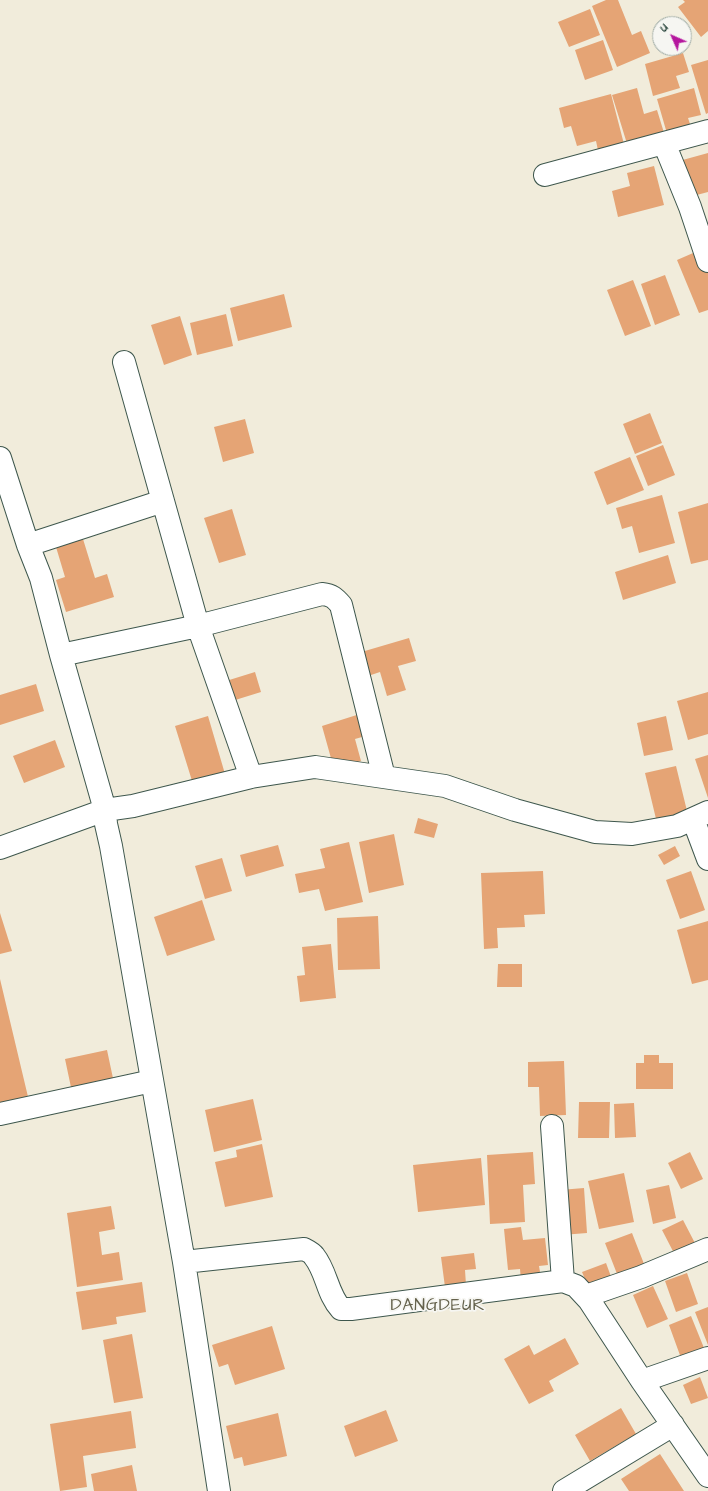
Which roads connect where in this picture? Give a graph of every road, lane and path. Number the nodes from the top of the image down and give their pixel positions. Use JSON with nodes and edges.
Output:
{"nodes":[{"id":1,"x":708,"y":131,"type":"edge"},
{"id":2,"x":664,"y":143,"type":"junction"},
{"id":3,"x":545,"y":175,"type":"dead end"},
{"id":4,"x":708,"y":261,"type":"edge"},
{"id":5,"x":124,"y":362,"type":"dead end"},
{"id":6,"x":0,"y":458,"type":"edge"},
{"id":7,"x":163,"y":501,"type":"junction"},
{"id":8,"x":28,"y":545,"type":"junction"},
{"id":9,"x":198,"y":626,"type":"junction"},
{"id":10,"x":61,"y":656,"type":"junction"},
{"id":11,"x":251,"y":777,"type":"junction"},
{"id":12,"x":384,"y":777,"type":"junction"},
{"id":13,"x":700,"y":816,"type":"edge"},
{"id":14,"x":105,"y":817,"type":"junction"},
{"id":15,"x":0,"y":848,"type":"edge"},
{"id":16,"x":708,"y":859,"type":"edge"},
{"id":17,"x":152,"y":1081,"type":"junction"},
{"id":18,"x":0,"y":1114,"type":"edge"},
{"id":19,"x":552,"y":1126,"type":"dead end"},
{"id":20,"x":708,"y":1249,"type":"edge"},
{"id":21,"x":184,"y":1262,"type":"junction"},
{"id":22,"x":564,"y":1281,"type":"junction"},
{"id":23,"x":586,"y":1296,"type":"junction"},
{"id":24,"x":708,"y":1358,"type":"edge"},
{"id":25,"x":642,"y":1381,"type":"junction"},
{"id":26,"x":673,"y":1425,"type":"junction"},
{"id":27,"x":708,"y":1476,"type":"edge"},
{"id":28,"x":219,"y":1491,"type":"edge"},
{"id":29,"x":564,"y":1491,"type":"edge"}],
"edges":[{"from":1,"to":2,"type":"street"},
{"from":2,"to":3,"type":"street"},
{"from":2,"to":4,"type":"street"},
{"from":5,"to":7,"type":"street"},
{"from":6,"to":8,"type":"street"},
{"from":7,"to":8,"type":"street"},
{"from":7,"to":9,"type":"street"},
{"from":8,"to":10,"type":"street"},
{"from":9,"to":10,"type":"street"},
{"from":9,"to":11,"type":"street"},
{"from":9,"to":12,"type":"street"},
{"from":10,"to":14,"type":"street"},
{"from":11,"to":12,"type":"street"},
{"from":11,"to":14,"type":"street"},
{"from":12,"to":13,"type":"street"},
{"from":13,"to":16,"type":"street"},
{"from":14,"to":15,"type":"street"},
{"from":14,"to":17,"type":"street"},
{"from":17,"to":18,"type":"street"},
{"from":17,"to":21,"type":"street"},
{"from":19,"to":22,"type":"street"},
{"from":20,"to":23,"type":"street"},
{"from":21,"to":22,"type":"street"},
{"from":21,"to":28,"type":"street"},
{"from":22,"to":23,"type":"street"},
{"from":23,"to":25,"type":"street"},
{"from":24,"to":25,"type":"street"},
{"from":25,"to":26,"type":"street"},
{"from":26,"to":27,"type":"street"},
{"from":26,"to":29,"type":"street"}]}
